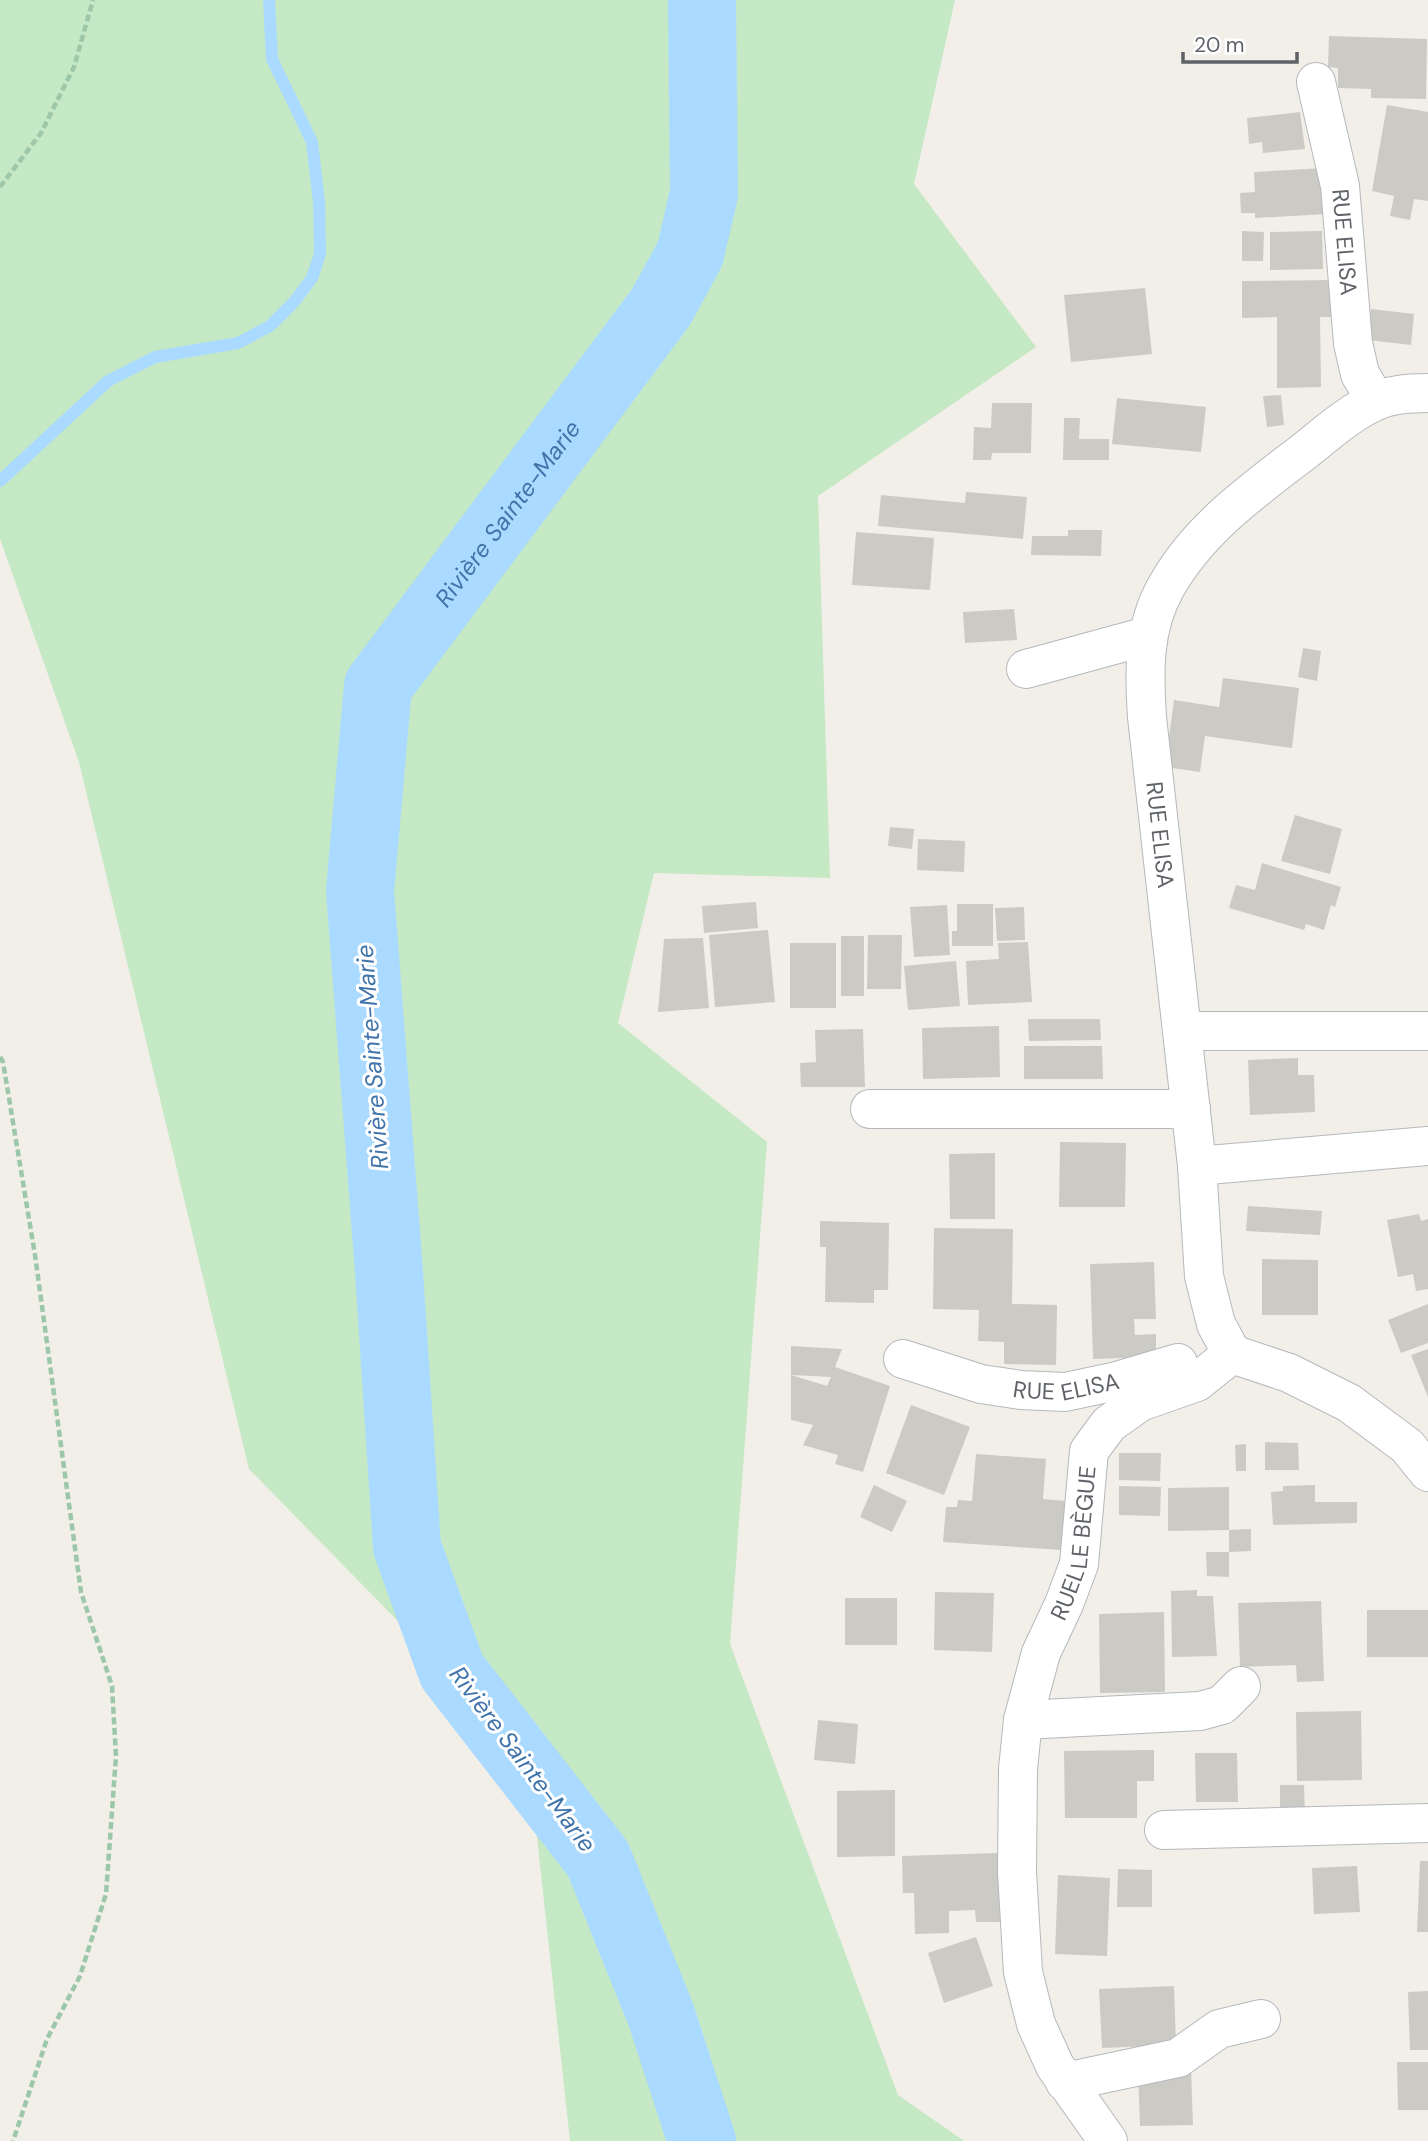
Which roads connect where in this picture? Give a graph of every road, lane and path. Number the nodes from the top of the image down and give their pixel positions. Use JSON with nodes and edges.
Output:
{"nodes":[{"id":1,"x":93,"y":0,"type":"edge"},
{"id":2,"x":1316,"y":82,"type":"dead end"},
{"id":3,"x":0,"y":187,"type":"edge"},
{"id":4,"x":1428,"y":393,"type":"edge"},
{"id":5,"x":1376,"y":401,"type":"junction"},
{"id":6,"x":1147,"y":636,"type":"junction"},
{"id":7,"x":1026,"y":669,"type":"dead end"},
{"id":8,"x":1182,"y":1031,"type":"junction"},
{"id":9,"x":1428,"y":1031,"type":"edge"},
{"id":10,"x":0,"y":1057,"type":"edge"},
{"id":11,"x":870,"y":1109,"type":"dead end"},
{"id":12,"x":1191,"y":1109,"type":"junction"},
{"id":13,"x":1428,"y":1146,"type":"edge"},
{"id":14,"x":1197,"y":1166,"type":"junction"},
{"id":15,"x":1232,"y":1354,"type":"junction"},
{"id":16,"x":903,"y":1359,"type":"dead end"},
{"id":17,"x":1428,"y":1472,"type":"edge"},
{"id":18,"x":1241,"y":1686,"type":"dead end"},
{"id":19,"x":1023,"y":1720,"type":"junction"},
{"id":20,"x":1428,"y":1824,"type":"edge"},
{"id":21,"x":1164,"y":1830,"type":"dead end"},
{"id":22,"x":1261,"y":2019,"type":"dead end"},
{"id":23,"x":1065,"y":2082,"type":"junction"},
{"id":24,"x":13,"y":2141,"type":"edge"},
{"id":25,"x":1108,"y":2141,"type":"edge"}],
"edges":[{"from":1,"to":3,"type":"path"},
{"from":2,"to":5,"type":"street","name":"RUE ELISA"},
{"from":4,"to":5,"type":"street","name":"RUE ELISA"},
{"from":5,"to":6,"type":"street","name":"RUE ELISA"},
{"from":6,"to":7,"type":"street"},
{"from":6,"to":8,"type":"street","name":"RUE ELISA"},
{"from":8,"to":9,"type":"street"},
{"from":8,"to":12,"type":"street","name":"RUE ELISA"},
{"from":10,"to":24,"type":"path"},
{"from":11,"to":12,"type":"street"},
{"from":12,"to":14,"type":"street","name":"RUE ELISA"},
{"from":13,"to":14,"type":"street"},
{"from":14,"to":15,"type":"street","name":"RUE ELISA"},
{"from":15,"to":16,"type":"street","name":"RUE ELISA"},
{"from":15,"to":17,"type":"street","name":"RUE ELISA"},
{"from":15,"to":19,"type":"street","name":"RUELLE BÈGUE"},
{"from":18,"to":19,"type":"street"},
{"from":19,"to":23,"type":"street","name":"RUELLE BÈGUE"},
{"from":20,"to":21,"type":"street"},
{"from":22,"to":23,"type":"street"},
{"from":23,"to":25,"type":"street","name":"RUELLE BÈGUE"}]}
